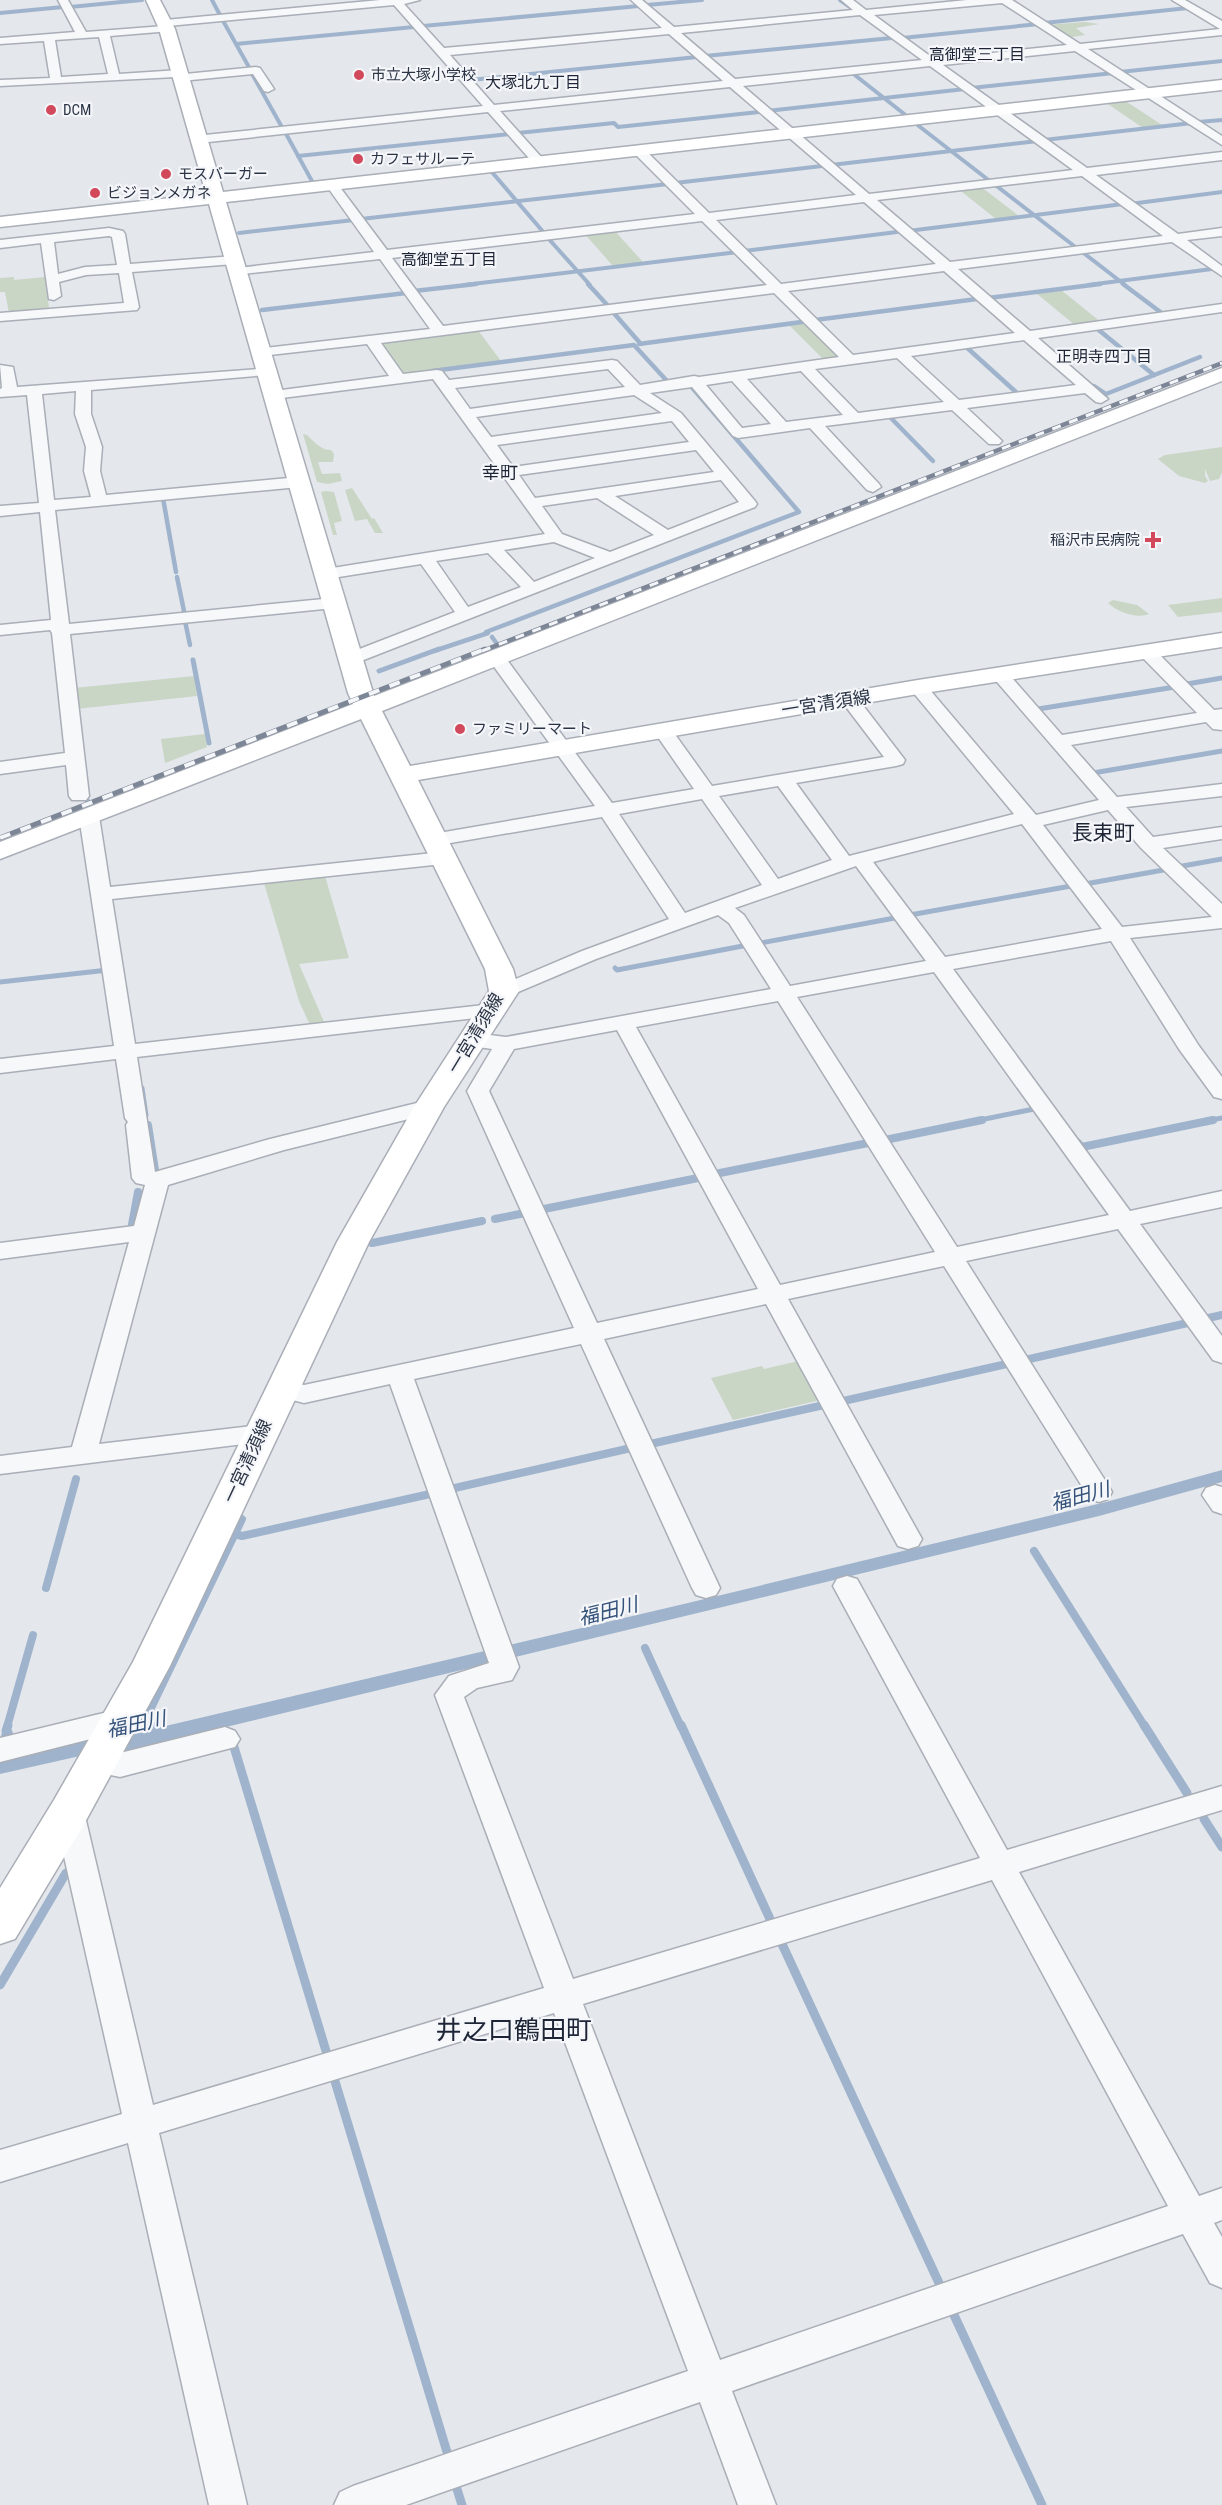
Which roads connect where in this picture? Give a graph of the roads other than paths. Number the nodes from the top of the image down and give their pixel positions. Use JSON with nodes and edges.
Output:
{"nodes":[{"id":1,"x":63,"y":0,"type":"edge"},
{"id":2,"x":153,"y":0,"type":"edge"},
{"id":3,"x":170,"y":0,"type":"edge"},
{"id":4,"x":415,"y":0,"type":"edge"},
{"id":5,"x":636,"y":0,"type":"edge"},
{"id":6,"x":846,"y":0,"type":"edge"},
{"id":7,"x":1000,"y":0,"type":"edge"},
{"id":8,"x":1005,"y":0,"type":"edge"},
{"id":9,"x":1177,"y":0,"type":"edge"},
{"id":10,"x":396,"y":1,"type":"edge"},
{"id":11,"x":1212,"y":7,"type":"dead end"},
{"id":12,"x":1192,"y":9,"type":"junction"},
{"id":13,"x":864,"y":13,"type":"junction"},
{"id":14,"x":166,"y":26,"type":"junction"},
{"id":15,"x":1222,"y":26,"type":"edge"},
{"id":16,"x":670,"y":31,"type":"junction"},
{"id":17,"x":1222,"y":32,"type":"edge"},
{"id":18,"x":104,"y":33,"type":"junction"},
{"id":19,"x":82,"y":35,"type":"junction"},
{"id":20,"x":49,"y":37,"type":"junction"},
{"id":21,"x":0,"y":41,"type":"edge"},
{"id":22,"x":1078,"y":47,"type":"junction"},
{"id":23,"x":442,"y":52,"type":"junction"},
{"id":24,"x":931,"y":63,"type":"junction"},
{"id":25,"x":180,"y":75,"type":"junction"},
{"id":26,"x":114,"y":77,"type":"junction"},
{"id":27,"x":56,"y":81,"type":"junction"},
{"id":28,"x":0,"y":83,"type":"edge"},
{"id":29,"x":732,"y":84,"type":"junction"},
{"id":30,"x":1222,"y":85,"type":"edge"},
{"id":31,"x":268,"y":89,"type":"dead end"},
{"id":32,"x":1150,"y":93,"type":"junction"},
{"id":33,"x":492,"y":109,"type":"junction"},
{"id":34,"x":998,"y":110,"type":"junction"},
{"id":35,"x":790,"y":134,"type":"junction"},
{"id":36,"x":199,"y":139,"type":"junction"},
{"id":37,"x":1222,"y":141,"type":"edge"},
{"id":38,"x":639,"y":151,"type":"junction"},
{"id":39,"x":1222,"y":156,"type":"edge"},
{"id":40,"x":539,"y":162,"type":"junction"},
{"id":41,"x":1084,"y":172,"type":"junction"},
{"id":42,"x":332,"y":185,"type":"junction"},
{"id":43,"x":216,"y":197,"type":"junction"},
{"id":44,"x":865,"y":198,"type":"junction"},
{"id":45,"x":707,"y":217,"type":"junction"},
{"id":46,"x":0,"y":222,"type":"edge"},
{"id":47,"x":1222,"y":232,"type":"edge"},
{"id":48,"x":1176,"y":238,"type":"junction"},
{"id":49,"x":47,"y":239,"type":"junction"},
{"id":50,"x":0,"y":244,"type":"edge"},
{"id":51,"x":383,"y":255,"type":"junction"},
{"id":52,"x":236,"y":266,"type":"junction"},
{"id":53,"x":124,"y":267,"type":"junction"},
{"id":54,"x":946,"y":267,"type":"junction"},
{"id":55,"x":1222,"y":272,"type":"edge"},
{"id":56,"x":52,"y":280,"type":"junction"},
{"id":57,"x":778,"y":288,"type":"junction"},
{"id":58,"x":1222,"y":308,"type":"edge"},
{"id":59,"x":56,"y":312,"type":"junction"},
{"id":60,"x":0,"y":317,"type":"edge"},
{"id":61,"x":439,"y":331,"type":"junction"},
{"id":62,"x":1025,"y":335,"type":"junction"},
{"id":63,"x":372,"y":341,"type":"junction"},
{"id":64,"x":899,"y":352,"type":"junction"},
{"id":65,"x":849,"y":359,"type":"junction"},
{"id":66,"x":264,"y":361,"type":"junction"},
{"id":67,"x":803,"y":365,"type":"junction"},
{"id":68,"x":0,"y":369,"type":"edge"},
{"id":69,"x":1222,"y":374,"type":"edge"},
{"id":70,"x":735,"y":375,"type":"junction"},
{"id":71,"x":399,"y":379,"type":"junction"},
{"id":72,"x":694,"y":380,"type":"junction"},
{"id":73,"x":445,"y":385,"type":"junction"},
{"id":74,"x":84,"y":386,"type":"junction"},
{"id":75,"x":1087,"y":388,"type":"junction"},
{"id":76,"x":635,"y":389,"type":"junction"},
{"id":77,"x":34,"y":390,"type":"junction"},
{"id":78,"x":5,"y":392,"type":"edge"},
{"id":79,"x":274,"y":395,"type":"junction"},
{"id":80,"x":1101,"y":399,"type":"dead end"},
{"id":81,"x":954,"y":405,"type":"junction"},
{"id":82,"x":466,"y":414,"type":"junction"},
{"id":83,"x":676,"y":416,"type":"junction"},
{"id":84,"x":853,"y":417,"type":"junction"},
{"id":85,"x":813,"y":423,"type":"junction"},
{"id":86,"x":783,"y":426,"type":"junction"},
{"id":87,"x":994,"y":441,"type":"dead end"},
{"id":88,"x":487,"y":442,"type":"junction"},
{"id":89,"x":700,"y":445,"type":"junction"},
{"id":90,"x":508,"y":472,"type":"junction"},
{"id":91,"x":725,"y":475,"type":"junction"},
{"id":92,"x":299,"y":483,"type":"junction"},
{"id":93,"x":873,"y":487,"type":"dead end"},
{"id":94,"x":600,"y":493,"type":"junction"},
{"id":95,"x":100,"y":501,"type":"junction"},
{"id":96,"x":531,"y":503,"type":"junction"},
{"id":97,"x":45,"y":506,"type":"junction"},
{"id":98,"x":0,"y":511,"type":"edge"},
{"id":99,"x":666,"y":536,"type":"junction"},
{"id":100,"x":556,"y":537,"type":"junction"},
{"id":101,"x":492,"y":547,"type":"junction"},
{"id":102,"x":425,"y":557,"type":"junction"},
{"id":103,"x":609,"y":558,"type":"junction"},
{"id":104,"x":326,"y":574,"type":"junction"},
{"id":105,"x":531,"y":588,"type":"junction"},
{"id":106,"x":334,"y":603,"type":"junction"},
{"id":107,"x":464,"y":613,"type":"junction"},
{"id":108,"x":58,"y":627,"type":"junction"},
{"id":109,"x":0,"y":630,"type":"edge"},
{"id":110,"x":1222,"y":640,"type":"edge"},
{"id":111,"x":1148,"y":652,"type":"junction"},
{"id":112,"x":496,"y":657,"type":"junction"},
{"id":113,"x":350,"y":659,"type":"junction"},
{"id":114,"x":1000,"y":675,"type":"junction"},
{"id":115,"x":918,"y":687,"type":"junction"},
{"id":116,"x":849,"y":699,"type":"junction"},
{"id":117,"x":367,"y":706,"type":"junction"},
{"id":118,"x":1218,"y":720,"type":"edge"},
{"id":119,"x":662,"y":730,"type":"junction"},
{"id":120,"x":1059,"y":741,"type":"junction"},
{"id":121,"x":562,"y":747,"type":"junction"},
{"id":122,"x":73,"y":758,"type":"junction"},
{"id":123,"x":0,"y":768,"type":"edge"},
{"id":124,"x":402,"y":775,"type":"junction"},
{"id":125,"x":783,"y":779,"type":"junction"},
{"id":126,"x":1222,"y":790,"type":"edge"},
{"id":127,"x":707,"y":793,"type":"junction"},
{"id":128,"x":1111,"y":803,"type":"junction"},
{"id":129,"x":84,"y":806,"type":"junction"},
{"id":130,"x":607,"y":810,"type":"junction"},
{"id":131,"x":1029,"y":820,"type":"junction"},
{"id":132,"x":1222,"y":833,"type":"edge"},
{"id":133,"x":1148,"y":844,"type":"junction"},
{"id":134,"x":438,"y":849,"type":"junction"},
{"id":135,"x":0,"y":851,"type":"edge"},
{"id":136,"x":852,"y":860,"type":"junction"},
{"id":137,"x":773,"y":886,"type":"junction"},
{"id":138,"x":102,"y":894,"type":"junction"},
{"id":139,"x":720,"y":907,"type":"junction"},
{"id":140,"x":1222,"y":915,"type":"edge"},
{"id":141,"x":681,"y":922,"type":"junction"},
{"id":142,"x":1222,"y":922,"type":"edge"},
{"id":143,"x":1117,"y":934,"type":"junction"},
{"id":144,"x":938,"y":964,"type":"junction"},
{"id":145,"x":783,"y":992,"type":"junction"},
{"id":146,"x":499,"y":1000,"type":"junction"},
{"id":147,"x":623,"y":1022,"type":"junction"},
{"id":148,"x":489,"y":1042,"type":"junction"},
{"id":149,"x":127,"y":1051,"type":"junction"},
{"id":150,"x":0,"y":1066,"type":"edge"},
{"id":151,"x":1222,"y":1092,"type":"edge"},
{"id":152,"x":429,"y":1107,"type":"junction"},
{"id":153,"x":158,"y":1180,"type":"junction"},
{"id":154,"x":1222,"y":1199,"type":"edge"},
{"id":155,"x":1126,"y":1219,"type":"junction"},
{"id":156,"x":144,"y":1232,"type":"junction"},
{"id":157,"x":0,"y":1251,"type":"edge"},
{"id":158,"x":953,"y":1256,"type":"junction"},
{"id":159,"x":774,"y":1294,"type":"junction"},
{"id":160,"x":588,"y":1333,"type":"junction"},
{"id":161,"x":1222,"y":1354,"type":"edge"},
{"id":162,"x":399,"y":1374,"type":"junction"},
{"id":163,"x":282,"y":1389,"type":"junction"},
{"id":164,"x":260,"y":1434,"type":"junction"},
{"id":165,"x":83,"y":1453,"type":"junction"},
{"id":166,"x":0,"y":1465,"type":"edge"},
{"id":167,"x":1100,"y":1491,"type":"dead end"},
{"id":168,"x":908,"y":1539,"type":"dead end"},
{"id":169,"x":847,"y":1586,"type":"dead end"},
{"id":170,"x":706,"y":1588,"type":"dead end"},
{"id":171,"x":225,"y":1739,"type":"dead end"},
{"id":172,"x":107,"y":1744,"type":"junction"},
{"id":173,"x":8,"y":1749,"type":"edge"},
{"id":174,"x":1222,"y":1798,"type":"edge"},
{"id":175,"x":69,"y":1812,"type":"junction"},
{"id":176,"x":999,"y":1863,"type":"junction"},
{"id":177,"x":0,"y":1926,"type":"edge"},
{"id":178,"x":563,"y":1995,"type":"junction"},
{"id":179,"x":140,"y":2124,"type":"junction"},
{"id":180,"x":0,"y":2166,"type":"edge"},
{"id":181,"x":1206,"y":2209,"type":"edge"},
{"id":182,"x":1222,"y":2271,"type":"edge"},
{"id":183,"x":709,"y":2381,"type":"junction"},
{"id":184,"x":228,"y":2505,"type":"edge"},
{"id":185,"x":353,"y":2505,"type":"edge"},
{"id":186,"x":757,"y":2505,"type":"edge"}],
"edges":[{"from":1,"to":19,"type":"street"},
{"from":2,"to":14,"type":"street"},
{"from":3,"to":14,"type":"street"},
{"from":4,"to":10,"type":"street"},
{"from":5,"to":16,"type":"street"},
{"from":6,"to":13,"type":"street"},
{"from":7,"to":13,"type":"street"},
{"from":8,"to":22,"type":"street"},
{"from":9,"to":12,"type":"street"},
{"from":10,"to":14,"type":"street"},
{"from":10,"to":23,"type":"street"},
{"from":11,"to":12,"type":"street"},
{"from":12,"to":15,"type":"street"},
{"from":13,"to":16,"type":"street"},
{"from":13,"to":24,"type":"street"},
{"from":14,"to":18,"type":"street"},
{"from":14,"to":25,"type":"street"},
{"from":16,"to":23,"type":"street"},
{"from":16,"to":29,"type":"street"},
{"from":17,"to":22,"type":"street"},
{"from":18,"to":19,"type":"street"},
{"from":18,"to":26,"type":"street"},
{"from":19,"to":20,"type":"street"},
{"from":20,"to":21,"type":"street"},
{"from":20,"to":27,"type":"street"},
{"from":22,"to":24,"type":"street"},
{"from":22,"to":32,"type":"street"},
{"from":23,"to":33,"type":"street"},
{"from":24,"to":29,"type":"street"},
{"from":24,"to":34,"type":"street"},
{"from":25,"to":26,"type":"street"},
{"from":25,"to":31,"type":"street"},
{"from":25,"to":36,"type":"street"},
{"from":26,"to":27,"type":"street"},
{"from":27,"to":28,"type":"street"},
{"from":29,"to":33,"type":"street"},
{"from":29,"to":35,"type":"street"},
{"from":30,"to":32,"type":"street"},
{"from":32,"to":34,"type":"street"},
{"from":32,"to":37,"type":"street"},
{"from":33,"to":36,"type":"street"},
{"from":33,"to":40,"type":"street"},
{"from":34,"to":35,"type":"street"},
{"from":34,"to":41,"type":"street"},
{"from":35,"to":38,"type":"street"},
{"from":35,"to":44,"type":"street"},
{"from":36,"to":43,"type":"street"},
{"from":38,"to":40,"type":"street"},
{"from":38,"to":45,"type":"street"},
{"from":39,"to":41,"type":"street"},
{"from":40,"to":42,"type":"street"},
{"from":41,"to":44,"type":"street"},
{"from":41,"to":48,"type":"street"},
{"from":42,"to":43,"type":"street"},
{"from":42,"to":51,"type":"street"},
{"from":43,"to":46,"type":"street"},
{"from":43,"to":52,"type":"street"},
{"from":44,"to":45,"type":"street"},
{"from":44,"to":54,"type":"street"},
{"from":45,"to":51,"type":"street"},
{"from":45,"to":57,"type":"street"},
{"from":47,"to":48,"type":"street"},
{"from":48,"to":54,"type":"street"},
{"from":48,"to":55,"type":"street"},
{"from":49,"to":50,"type":"street"},
{"from":49,"to":53,"type":"street"},
{"from":49,"to":56,"type":"street"},
{"from":51,"to":52,"type":"street"},
{"from":51,"to":61,"type":"street"},
{"from":52,"to":53,"type":"street"},
{"from":52,"to":66,"type":"street"},
{"from":53,"to":56,"type":"street"},
{"from":53,"to":59,"type":"street"},
{"from":54,"to":57,"type":"street"},
{"from":54,"to":62,"type":"street"},
{"from":56,"to":59,"type":"street"},
{"from":57,"to":61,"type":"street"},
{"from":57,"to":65,"type":"street"},
{"from":58,"to":62,"type":"street"},
{"from":59,"to":60,"type":"street"},
{"from":61,"to":63,"type":"street"},
{"from":62,"to":64,"type":"street"},
{"from":62,"to":75,"type":"street"},
{"from":63,"to":66,"type":"street"},
{"from":63,"to":71,"type":"street"},
{"from":64,"to":65,"type":"street"},
{"from":64,"to":81,"type":"street"},
{"from":65,"to":67,"type":"street"},
{"from":66,"to":74,"type":"street"},
{"from":66,"to":79,"type":"street"},
{"from":67,"to":70,"type":"street"},
{"from":67,"to":84,"type":"street"},
{"from":68,"to":78,"type":"street"},
{"from":69,"to":112,"type":"street"},
{"from":70,"to":72,"type":"street"},
{"from":70,"to":86,"type":"street"},
{"from":71,"to":73,"type":"street"},
{"from":71,"to":79,"type":"street"},
{"from":72,"to":76,"type":"street"},
{"from":72,"to":86,"type":"street"},
{"from":73,"to":76,"type":"street"},
{"from":73,"to":82,"type":"street"},
{"from":74,"to":77,"type":"street"},
{"from":74,"to":95,"type":"street"},
{"from":75,"to":80,"type":"street"},
{"from":75,"to":81,"type":"street"},
{"from":76,"to":82,"type":"street"},
{"from":76,"to":83,"type":"street"},
{"from":77,"to":78,"type":"street"},
{"from":77,"to":97,"type":"street"},
{"from":79,"to":92,"type":"street"},
{"from":81,"to":84,"type":"street"},
{"from":81,"to":87,"type":"street"},
{"from":82,"to":88,"type":"street"},
{"from":83,"to":88,"type":"street"},
{"from":83,"to":89,"type":"street"},
{"from":84,"to":85,"type":"street"},
{"from":85,"to":86,"type":"street"},
{"from":85,"to":93,"type":"street"},
{"from":88,"to":90,"type":"street"},
{"from":89,"to":90,"type":"street"},
{"from":89,"to":91,"type":"street"},
{"from":90,"to":96,"type":"street"},
{"from":91,"to":94,"type":"street"},
{"from":91,"to":99,"type":"street"},
{"from":92,"to":95,"type":"street"},
{"from":92,"to":104,"type":"street"},
{"from":94,"to":96,"type":"street"},
{"from":94,"to":99,"type":"street"},
{"from":95,"to":97,"type":"street"},
{"from":96,"to":100,"type":"street"},
{"from":97,"to":98,"type":"street"},
{"from":97,"to":108,"type":"street"},
{"from":99,"to":103,"type":"street"},
{"from":100,"to":101,"type":"street"},
{"from":100,"to":103,"type":"street"},
{"from":101,"to":102,"type":"street"},
{"from":101,"to":105,"type":"street"},
{"from":102,"to":104,"type":"street"},
{"from":102,"to":107,"type":"street"},
{"from":103,"to":105,"type":"street"},
{"from":104,"to":106,"type":"street"},
{"from":105,"to":107,"type":"street"},
{"from":106,"to":108,"type":"street"},
{"from":106,"to":113,"type":"street"},
{"from":107,"to":113,"type":"street"},
{"from":108,"to":109,"type":"street"},
{"from":108,"to":122,"type":"street"},
{"from":110,"to":111,"type":"street","name":"一宮清須線"},
{"from":111,"to":114,"type":"street","name":"一宮清須線"},
{"from":111,"to":118,"type":"street"},
{"from":112,"to":117,"type":"street"},
{"from":112,"to":121,"type":"street"},
{"from":113,"to":117,"type":"street"},
{"from":114,"to":115,"type":"street","name":"一宮清須線"},
{"from":114,"to":120,"type":"street"},
{"from":115,"to":116,"type":"street","name":"一宮清須線"},
{"from":115,"to":131,"type":"street"},
{"from":116,"to":119,"type":"street","name":"一宮清須線"},
{"from":116,"to":125,"type":"street"},
{"from":117,"to":124,"type":"street"},
{"from":117,"to":129,"type":"street"},
{"from":118,"to":120,"type":"street"},
{"from":119,"to":121,"type":"street","name":"一宮清須線"},
{"from":119,"to":127,"type":"street"},
{"from":120,"to":128,"type":"street"},
{"from":121,"to":124,"type":"street","name":"一宮清須線"},
{"from":121,"to":130,"type":"street"},
{"from":122,"to":123,"type":"street"},
{"from":122,"to":129,"type":"street"},
{"from":124,"to":134,"type":"street","name":"一宮清須線"},
{"from":125,"to":127,"type":"street"},
{"from":125,"to":136,"type":"street"},
{"from":126,"to":128,"type":"street"},
{"from":127,"to":130,"type":"street"},
{"from":127,"to":137,"type":"street"},
{"from":128,"to":131,"type":"street"},
{"from":128,"to":133,"type":"street"},
{"from":129,"to":135,"type":"street"},
{"from":129,"to":138,"type":"street"},
{"from":130,"to":134,"type":"street"},
{"from":130,"to":141,"type":"street"},
{"from":131,"to":136,"type":"street"},
{"from":131,"to":143,"type":"street"},
{"from":132,"to":133,"type":"street"},
{"from":133,"to":140,"type":"street"},
{"from":134,"to":138,"type":"street"},
{"from":134,"to":146,"type":"street","name":"一宮清須線"},
{"from":136,"to":137,"type":"street"},
{"from":136,"to":144,"type":"street"},
{"from":137,"to":139,"type":"street"},
{"from":138,"to":149,"type":"street"},
{"from":139,"to":141,"type":"street"},
{"from":139,"to":145,"type":"street"},
{"from":141,"to":146,"type":"street"},
{"from":142,"to":143,"type":"street"},
{"from":143,"to":144,"type":"street"},
{"from":143,"to":151,"type":"street"},
{"from":144,"to":145,"type":"street"},
{"from":144,"to":155,"type":"street"},
{"from":145,"to":147,"type":"street"},
{"from":145,"to":158,"type":"street"},
{"from":146,"to":148,"type":"street","name":"一宮清須線"},
{"from":146,"to":149,"type":"street"},
{"from":147,"to":148,"type":"street"},
{"from":147,"to":159,"type":"street"},
{"from":148,"to":152,"type":"street","name":"一宮清須線"},
{"from":148,"to":160,"type":"street"},
{"from":149,"to":150,"type":"street"},
{"from":149,"to":153,"type":"street"},
{"from":152,"to":153,"type":"street"},
{"from":152,"to":163,"type":"street","name":"一宮清須線"},
{"from":153,"to":156,"type":"street"},
{"from":154,"to":155,"type":"street"},
{"from":155,"to":158,"type":"street"},
{"from":155,"to":161,"type":"street"},
{"from":156,"to":157,"type":"street"},
{"from":156,"to":165,"type":"street"},
{"from":158,"to":159,"type":"street"},
{"from":158,"to":167,"type":"street"},
{"from":159,"to":160,"type":"street"},
{"from":159,"to":168,"type":"street"},
{"from":160,"to":162,"type":"street"},
{"from":160,"to":170,"type":"street"},
{"from":162,"to":163,"type":"street"},
{"from":162,"to":178,"type":"street"},
{"from":163,"to":164,"type":"street","name":"一宮清須線"},
{"from":164,"to":165,"type":"street"},
{"from":164,"to":172,"type":"street","name":"一宮清須線"},
{"from":165,"to":166,"type":"street"},
{"from":169,"to":176,"type":"street"},
{"from":171,"to":172,"type":"street"},
{"from":172,"to":173,"type":"street"},
{"from":172,"to":175,"type":"street","name":"一宮清須線"},
{"from":174,"to":176,"type":"street"},
{"from":175,"to":177,"type":"street","name":"一宮清須線"},
{"from":175,"to":179,"type":"street"},
{"from":176,"to":178,"type":"street"},
{"from":176,"to":181,"type":"street"},
{"from":178,"to":179,"type":"street"},
{"from":178,"to":183,"type":"street"},
{"from":179,"to":180,"type":"street"},
{"from":179,"to":184,"type":"street"},
{"from":181,"to":182,"type":"street"},
{"from":181,"to":183,"type":"street"},
{"from":183,"to":185,"type":"street"},
{"from":183,"to":186,"type":"street"}]}
